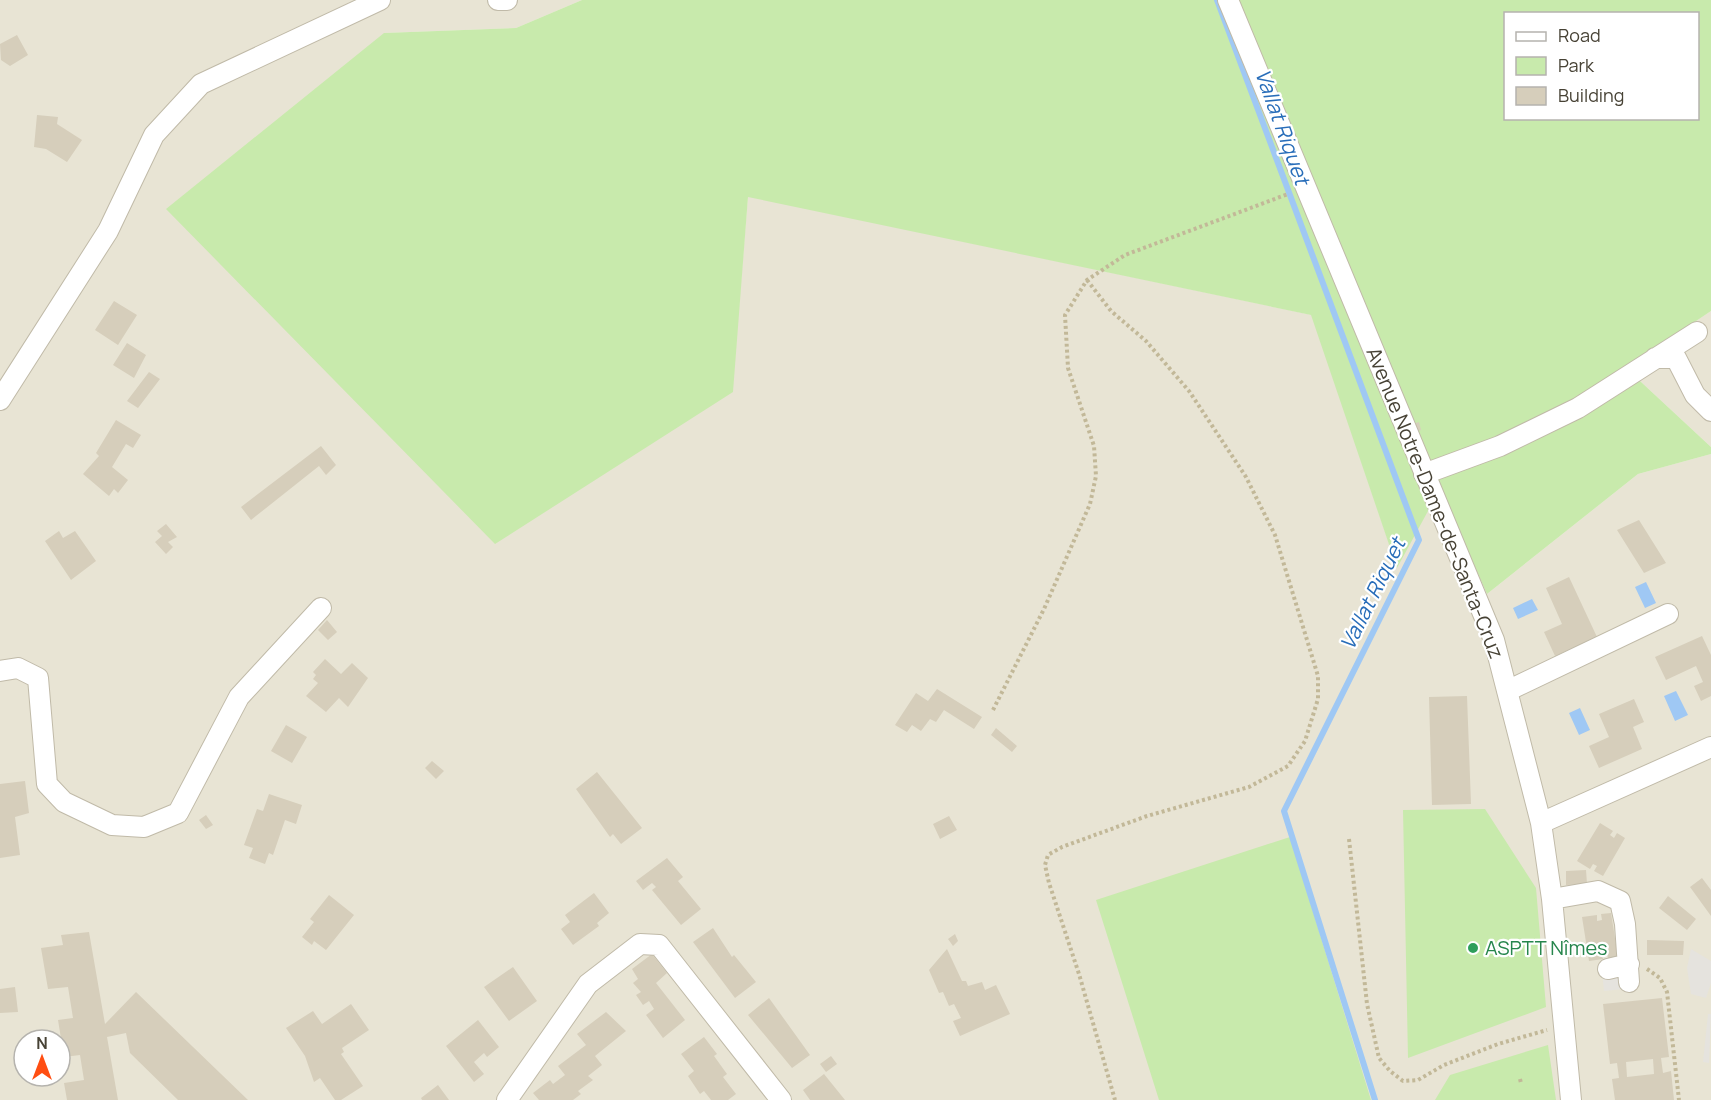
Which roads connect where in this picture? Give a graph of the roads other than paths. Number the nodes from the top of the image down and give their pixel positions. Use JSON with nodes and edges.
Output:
{"nodes":[{"id":1,"x":380,"y":0,"type":"edge"},
{"id":2,"x":498,"y":0,"type":"edge"},
{"id":3,"x":507,"y":0,"type":"edge"},
{"id":4,"x":1228,"y":0,"type":"edge"},
{"id":5,"x":1697,"y":332,"type":"dead end"},
{"id":6,"x":1655,"y":358,"type":"junction"},
{"id":7,"x":0,"y":400,"type":"edge"},
{"id":8,"x":1711,"y":411,"type":"edge"},
{"id":9,"x":1424,"y":474,"type":"junction"},
{"id":10,"x":321,"y":609,"type":"dead end"},
{"id":11,"x":1668,"y":614,"type":"dead end"},
{"id":12,"x":0,"y":670,"type":"edge"},
{"id":13,"x":1507,"y":691,"type":"junction"},
{"id":14,"x":1711,"y":747,"type":"edge"},
{"id":15,"x":1541,"y":823,"type":"junction"},
{"id":16,"x":1552,"y":899,"type":"junction"},
{"id":17,"x":1608,"y":969,"type":"dead end"},
{"id":18,"x":507,"y":1100,"type":"edge"},
{"id":19,"x":781,"y":1100,"type":"edge"},
{"id":20,"x":1571,"y":1100,"type":"edge"}],
"edges":[{"from":1,"to":7,"type":"street"},
{"from":2,"to":3,"type":"street"},
{"from":4,"to":9,"type":"street","name":"Avenue Notre-Dame-de-Santa-Cruz"},
{"from":5,"to":6,"type":"street"},
{"from":6,"to":8,"type":"street"},
{"from":6,"to":9,"type":"street"},
{"from":9,"to":13,"type":"street","name":"Avenue Notre-Dame-de-Santa-Cruz"},
{"from":10,"to":12,"type":"street"},
{"from":11,"to":13,"type":"street"},
{"from":13,"to":15,"type":"street","name":"Avenue Notre-Dame-de-Santa-Cruz"},
{"from":14,"to":15,"type":"street"},
{"from":15,"to":16,"type":"street","name":"Avenue Notre-Dame-de-Santa-Cruz"},
{"from":16,"to":17,"type":"street"},
{"from":16,"to":20,"type":"street","name":"Avenue Notre-Dame-de-Santa-Cruz"},
{"from":18,"to":19,"type":"street"}]}
